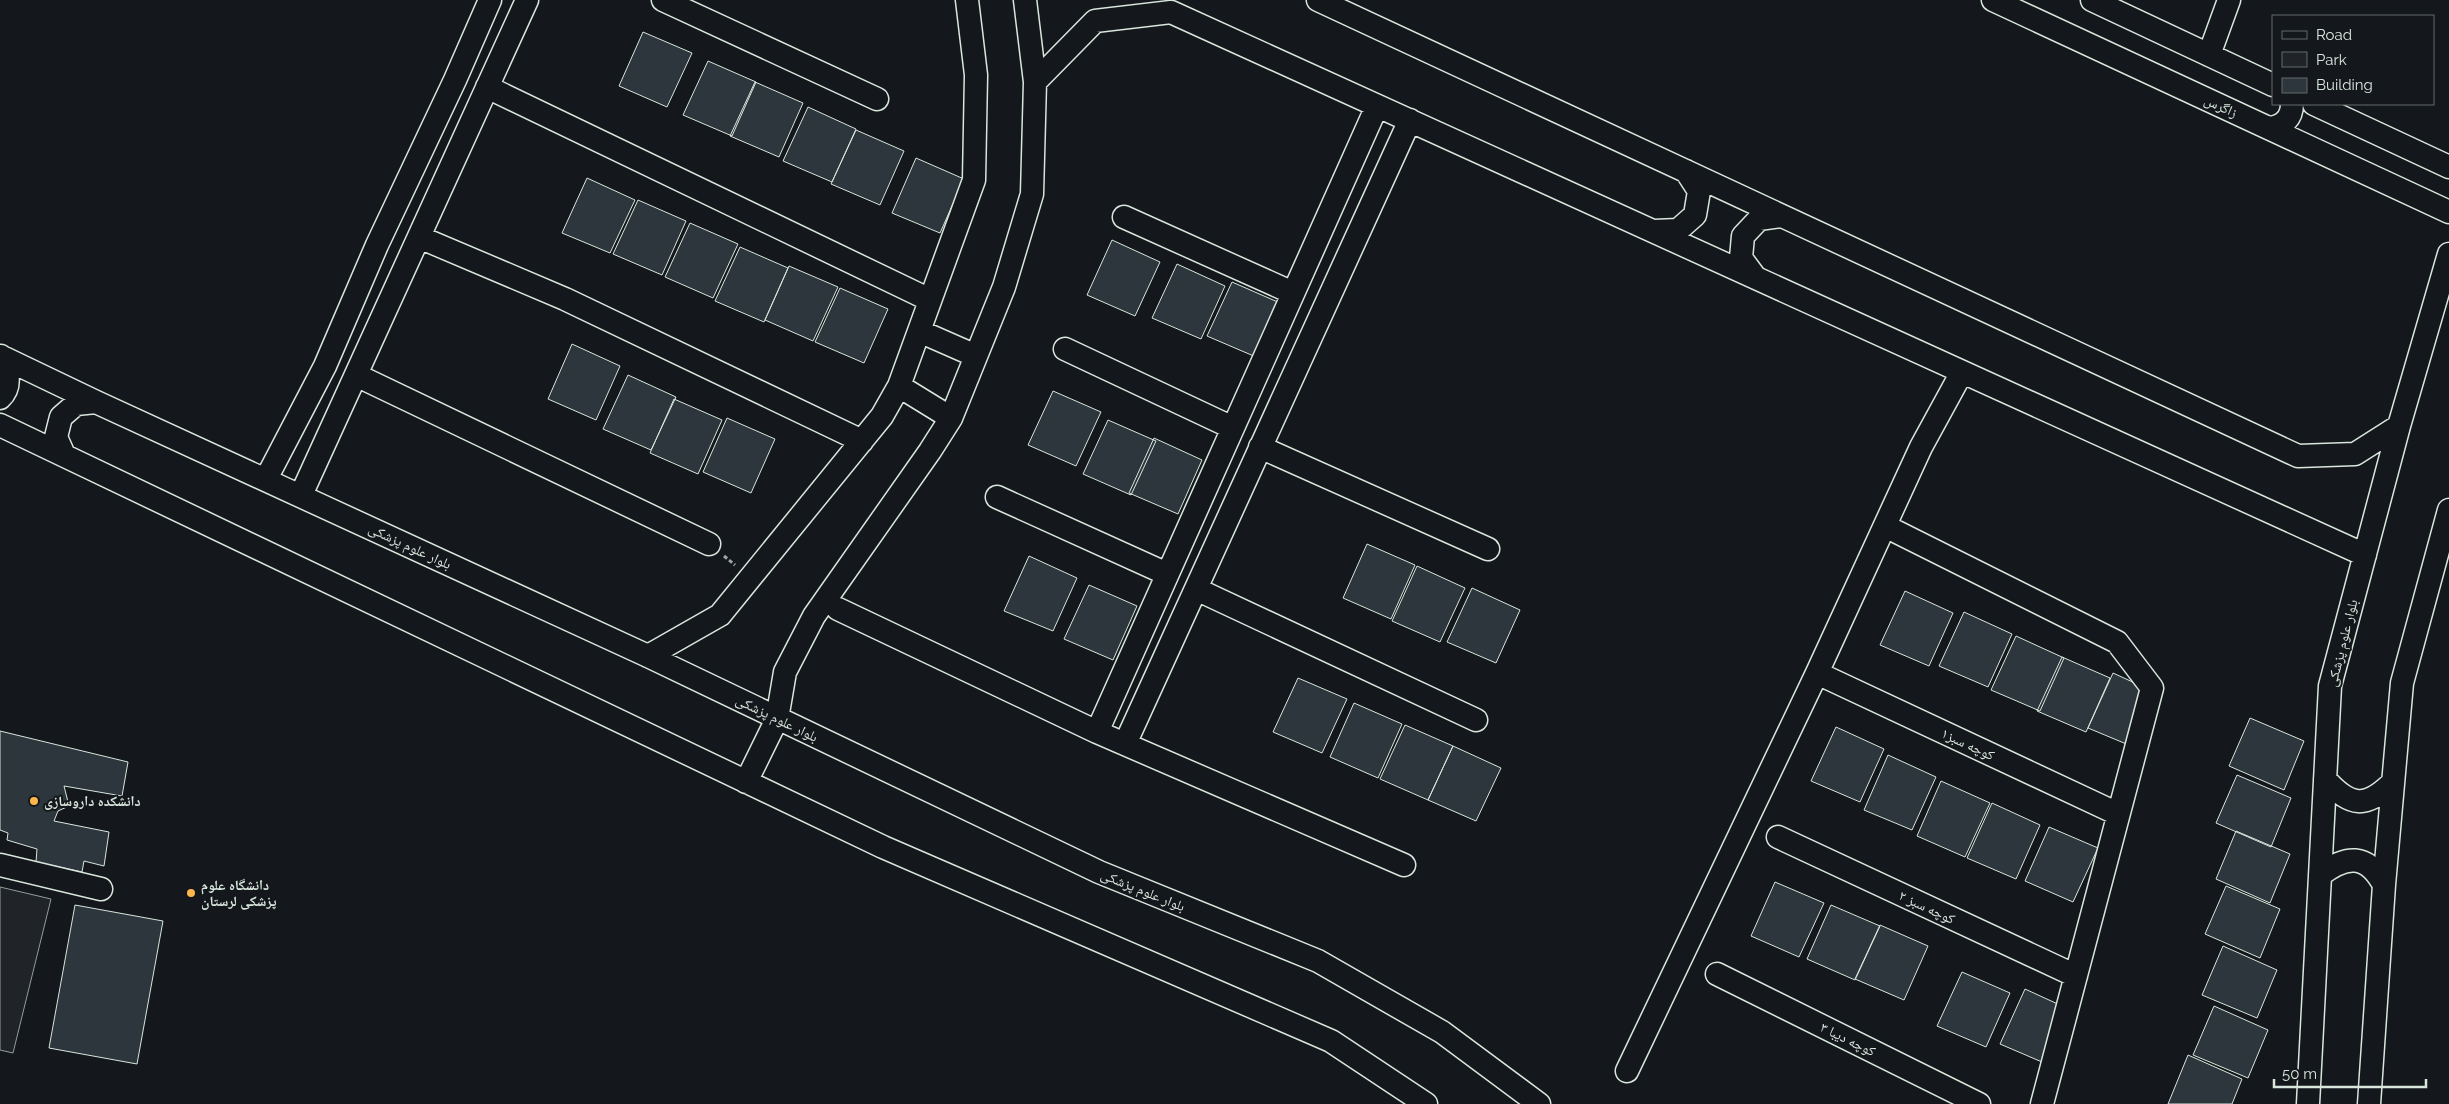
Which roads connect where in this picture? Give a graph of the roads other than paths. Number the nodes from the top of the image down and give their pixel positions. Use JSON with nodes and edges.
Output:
{"nodes":[{"id":1,"x":490,"y":0,"type":"edge"},
{"id":2,"x":527,"y":0,"type":"edge"},
{"id":3,"x":663,"y":0,"type":"edge"},
{"id":4,"x":967,"y":0,"type":"edge"},
{"id":5,"x":1025,"y":0,"type":"edge"},
{"id":6,"x":1318,"y":0,"type":"edge"},
{"id":7,"x":1993,"y":0,"type":"edge"},
{"id":8,"x":2092,"y":0,"type":"edge"},
{"id":9,"x":2229,"y":0,"type":"edge"},
{"id":10,"x":2209,"y":55,"type":"junction"},
{"id":11,"x":1035,"y":82,"type":"junction"},
{"id":12,"x":2272,"y":85,"type":"edge"},
{"id":13,"x":487,"y":87,"type":"junction"},
{"id":14,"x":877,"y":98,"type":"dead end"},
{"id":15,"x":2292,"y":105,"type":"edge"},
{"id":16,"x":2316,"y":105,"type":"edge"},
{"id":17,"x":1377,"y":106,"type":"junction"},
{"id":18,"x":1410,"y":120,"type":"junction"},
{"id":19,"x":2269,"y":128,"type":"junction"},
{"id":20,"x":2449,"y":167,"type":"edge"},
{"id":21,"x":1686,"y":171,"type":"junction"},
{"id":22,"x":2449,"y":212,"type":"edge"},
{"id":23,"x":1782,"y":216,"type":"junction"},
{"id":24,"x":1124,"y":217,"type":"dead end"},
{"id":25,"x":1654,"y":231,"type":"junction"},
{"id":26,"x":419,"y":236,"type":"junction"},
{"id":27,"x":2449,"y":254,"type":"edge"},
{"id":28,"x":1755,"y":277,"type":"junction"},
{"id":29,"x":1293,"y":293,"type":"junction"},
{"id":30,"x":930,"y":300,"type":"junction"},
{"id":31,"x":919,"y":331,"type":"junction"},
{"id":32,"x":1065,"y":348,"type":"dead end"},
{"id":33,"x":0,"y":356,"type":"edge"},
{"id":34,"x":976,"y":356,"type":"junction"},
{"id":35,"x":1962,"y":372,"type":"junction"},
{"id":36,"x":356,"y":375,"type":"junction"},
{"id":37,"x":899,"y":386,"type":"junction"},
{"id":38,"x":0,"y":398,"type":"edge"},
{"id":39,"x":96,"y":402,"type":"junction"},
{"id":40,"x":951,"y":418,"type":"junction"},
{"id":41,"x":0,"y":425,"type":"edge"},
{"id":42,"x":2399,"y":426,"type":"junction"},
{"id":43,"x":1233,"y":428,"type":"junction"},
{"id":44,"x":862,"y":441,"type":"junction"},
{"id":45,"x":1260,"y":447,"type":"junction"},
{"id":46,"x":64,"y":455,"type":"junction"},
{"id":47,"x":276,"y":458,"type":"junction"},
{"id":48,"x":310,"y":474,"type":"junction"},
{"id":49,"x":266,"y":479,"type":"junction"},
{"id":50,"x":301,"y":495,"type":"junction"},
{"id":51,"x":997,"y":497,"type":"dead end"},
{"id":52,"x":2449,"y":510,"type":"edge"},
{"id":53,"x":1885,"y":526,"type":"junction"},
{"id":54,"x":709,"y":544,"type":"road end"},
{"id":55,"x":1488,"y":549,"type":"dead end"},
{"id":56,"x":2366,"y":555,"type":"junction"},
{"id":57,"x":1167,"y":574,"type":"junction"},
{"id":58,"x":1196,"y":589,"type":"junction"},
{"id":59,"x":838,"y":609,"type":"dead end"},
{"id":60,"x":648,"y":656,"type":"junction"},
{"id":61,"x":1817,"y":673,"type":"junction"},
{"id":62,"x":777,"y":718,"type":"junction"},
{"id":63,"x":1476,"y":720,"type":"dead end"},
{"id":64,"x":1097,"y":732,"type":"junction"},
{"id":65,"x":1125,"y":744,"type":"junction"},
{"id":66,"x":2325,"y":779,"type":"junction"},
{"id":67,"x":746,"y":782,"type":"junction"},
{"id":68,"x":2393,"y":782,"type":"junction"},
{"id":69,"x":2118,"y":814,"type":"junction"},
{"id":70,"x":1778,"y":837,"type":"dead end"},
{"id":71,"x":0,"y":864,"type":"edge"},
{"id":72,"x":1404,"y":865,"type":"dead end"},
{"id":73,"x":2320,"y":875,"type":"junction"},
{"id":74,"x":2384,"y":885,"type":"junction"},
{"id":75,"x":101,"y":889,"type":"dead end"},
{"id":76,"x":1717,"y":974,"type":"dead end"},
{"id":77,"x":2076,"y":976,"type":"junction"},
{"id":78,"x":1627,"y":1071,"type":"dead end"},
{"id":79,"x":1426,"y":1104,"type":"edge"},
{"id":80,"x":1539,"y":1104,"type":"edge"},
{"id":81,"x":1979,"y":1104,"type":"edge"},
{"id":82,"x":2042,"y":1104,"type":"edge"},
{"id":83,"x":2308,"y":1104,"type":"edge"},
{"id":84,"x":2369,"y":1104,"type":"edge"}],
"edges":[{"from":1,"to":47,"type":"street"},
{"from":2,"to":13,"type":"street"},
{"from":3,"to":14,"type":"street"},
{"from":4,"to":30,"type":"street"},
{"from":5,"to":11,"type":"street"},
{"from":6,"to":21,"type":"street"},
{"from":7,"to":19,"type":"street","name":"زاگرس"},
{"from":8,"to":10,"type":"street"},
{"from":9,"to":10,"type":"street"},
{"from":10,"to":12,"type":"street"},
{"from":11,"to":17,"type":"street"},
{"from":11,"to":34,"type":"street"},
{"from":13,"to":26,"type":"street"},
{"from":13,"to":30,"type":"street"},
{"from":15,"to":19,"type":"street"},
{"from":16,"to":20,"type":"street"},
{"from":17,"to":18,"type":"street"},
{"from":17,"to":29,"type":"street"},
{"from":18,"to":25,"type":"street"},
{"from":18,"to":45,"type":"street"},
{"from":19,"to":22,"type":"street","name":"زاگرس"},
{"from":21,"to":23,"type":"street"},
{"from":21,"to":25,"type":"street"},
{"from":23,"to":28,"type":"street"},
{"from":23,"to":42,"type":"street"},
{"from":24,"to":29,"type":"street"},
{"from":25,"to":28,"type":"street"},
{"from":26,"to":36,"type":"street"},
{"from":26,"to":44,"type":"street"},
{"from":27,"to":42,"type":"street","name":"بلوار علوم پزشکی"},
{"from":28,"to":35,"type":"street"},
{"from":29,"to":43,"type":"street"},
{"from":30,"to":31,"type":"street"},
{"from":31,"to":34,"type":"street"},
{"from":31,"to":37,"type":"street"},
{"from":32,"to":43,"type":"street"},
{"from":33,"to":38,"type":"street"},
{"from":33,"to":39,"type":"street","name":"بلوار علوم پزشکی"},
{"from":34,"to":40,"type":"street"},
{"from":35,"to":53,"type":"street"},
{"from":35,"to":56,"type":"street"},
{"from":36,"to":48,"type":"street"},
{"from":36,"to":54,"type":"street"},
{"from":37,"to":40,"type":"street"},
{"from":37,"to":44,"type":"street"},
{"from":39,"to":46,"type":"street"},
{"from":39,"to":49,"type":"street","name":"بلوار علوم پزشکی"},
{"from":40,"to":62,"type":"street"},
{"from":41,"to":46,"type":"street"},
{"from":42,"to":56,"type":"street","name":"بلوار علوم پزشکی"},
{"from":43,"to":57,"type":"street"},
{"from":44,"to":60,"type":"street"},
{"from":45,"to":55,"type":"street"},
{"from":45,"to":58,"type":"street"},
{"from":46,"to":67,"type":"street"},
{"from":47,"to":48,"type":"street"},
{"from":47,"to":49,"type":"street"},
{"from":48,"to":50,"type":"street"},
{"from":49,"to":50,"type":"street","name":"بلوار علوم پزشکی"},
{"from":50,"to":60,"type":"street","name":"بلوار علوم پزشکی"},
{"from":51,"to":57,"type":"street"},
{"from":52,"to":68,"type":"street"},
{"from":53,"to":61,"type":"street"},
{"from":53,"to":69,"type":"street"},
{"from":56,"to":66,"type":"street","name":"بلوار علوم پزشکی"},
{"from":57,"to":64,"type":"street"},
{"from":58,"to":63,"type":"street"},
{"from":58,"to":65,"type":"street"},
{"from":59,"to":64,"type":"street"},
{"from":60,"to":62,"type":"street","name":"بلوار علوم پزشکی"},
{"from":61,"to":69,"type":"street","name":"کوچه سبز۱"},
{"from":61,"to":78,"type":"street"},
{"from":62,"to":67,"type":"street"},
{"from":62,"to":80,"type":"street","name":"بلوار علوم پزشکی"},
{"from":64,"to":65,"type":"street"},
{"from":65,"to":72,"type":"street"},
{"from":66,"to":68,"type":"street"},
{"from":66,"to":73,"type":"street","name":"بلوار علوم پزشکی"},
{"from":67,"to":79,"type":"street"},
{"from":68,"to":74,"type":"street"},
{"from":69,"to":77,"type":"street"},
{"from":70,"to":77,"type":"street","name":"کوچه سبز ۲"},
{"from":71,"to":75,"type":"street"},
{"from":73,"to":74,"type":"street"},
{"from":73,"to":83,"type":"street","name":"بلوار علوم پزشکی"},
{"from":74,"to":84,"type":"street"},
{"from":76,"to":81,"type":"street","name":"کوچه دیبا ۳"},
{"from":77,"to":82,"type":"street"}]}
